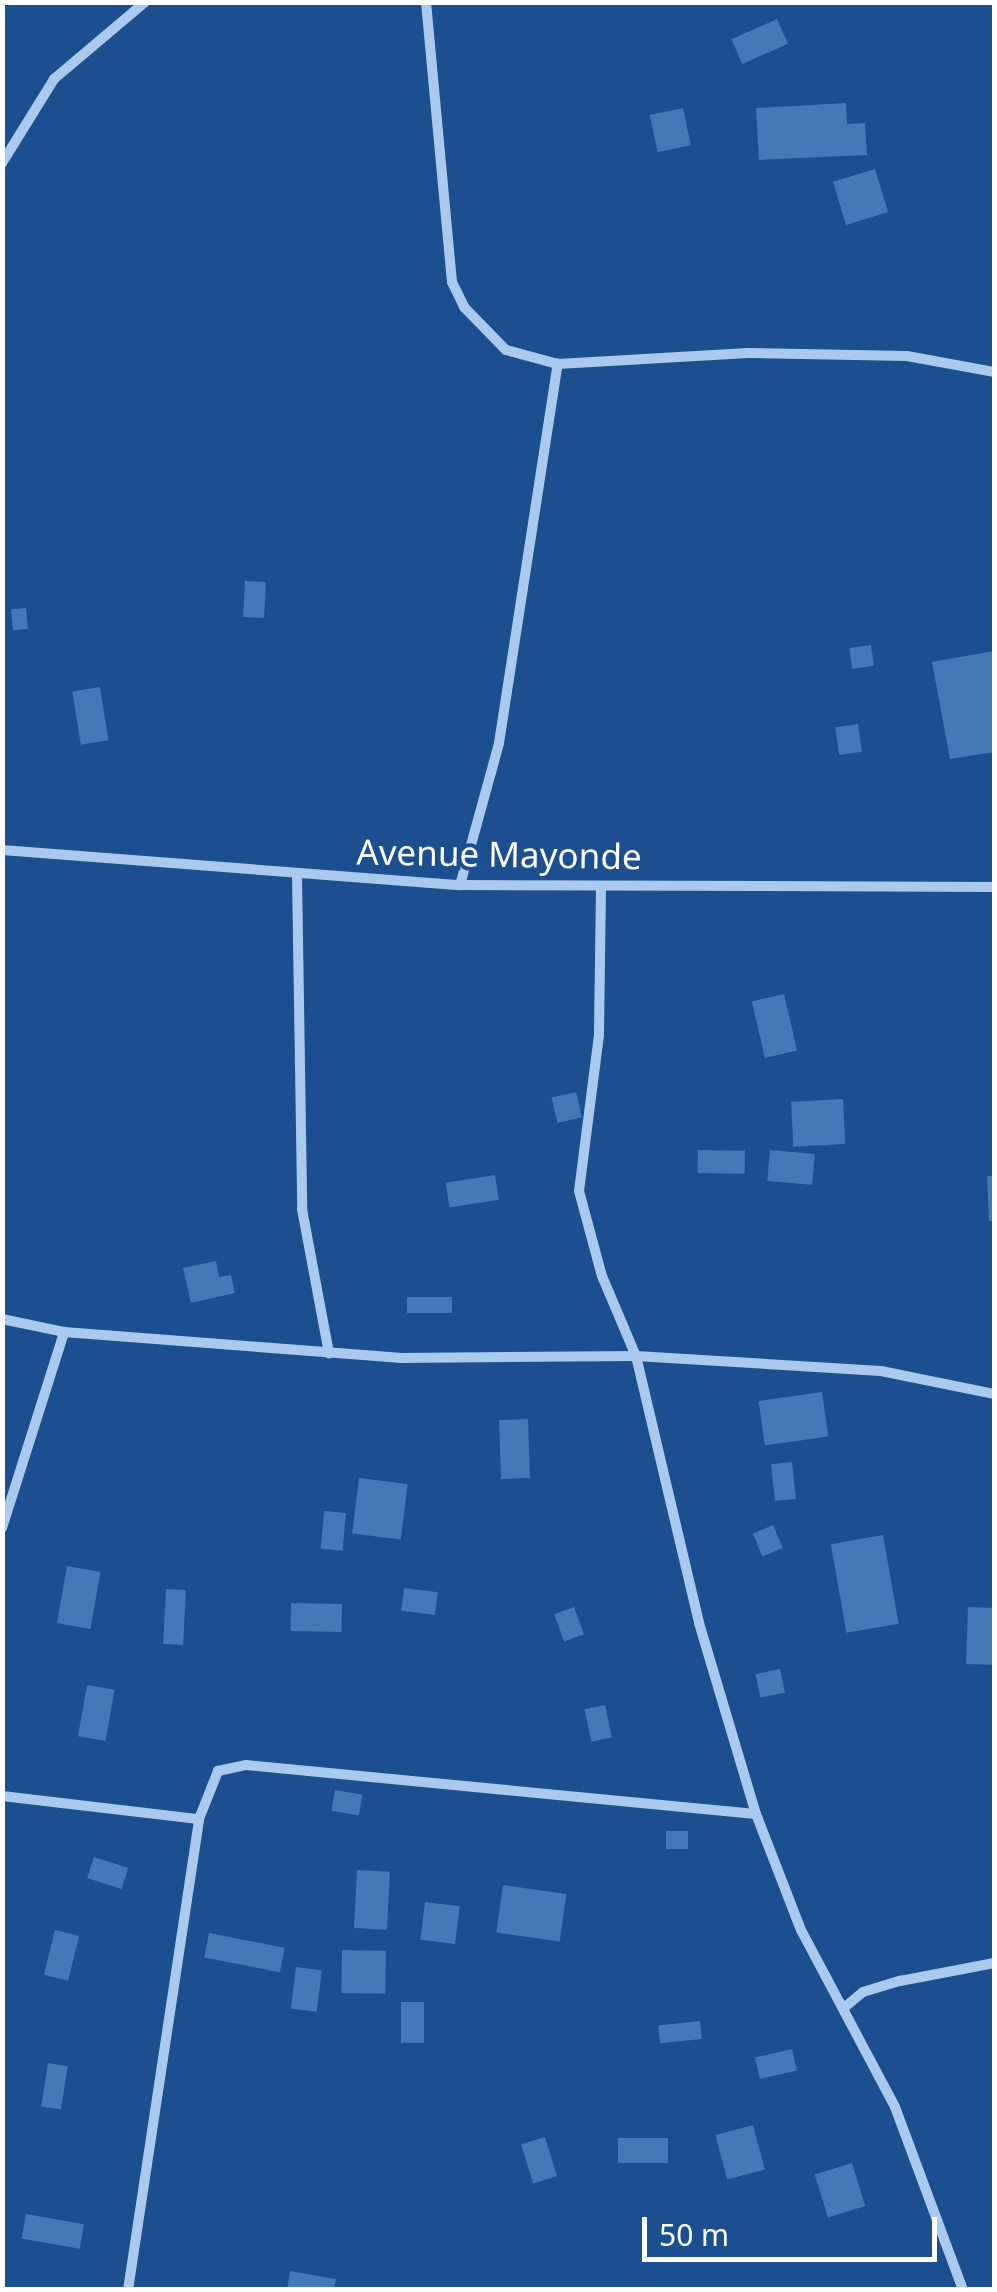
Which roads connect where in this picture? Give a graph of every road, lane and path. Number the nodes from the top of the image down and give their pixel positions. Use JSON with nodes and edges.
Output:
{"nodes":[{"id":1,"x":145,"y":2,"type":"edge"},
{"id":2,"x":426,"y":2,"type":"edge"},
{"id":3,"x":2,"y":163,"type":"edge"},
{"id":4,"x":558,"y":364,"type":"junction"},
{"id":5,"x":994,"y":372,"type":"edge"},
{"id":6,"x":2,"y":850,"type":"edge"},
{"id":7,"x":296,"y":875,"type":"junction"},
{"id":8,"x":460,"y":886,"type":"junction"},
{"id":9,"x":601,"y":888,"type":"junction"},
{"id":10,"x":994,"y":888,"type":"edge"},
{"id":11,"x":2,"y":1318,"type":"edge"},
{"id":12,"x":64,"y":1332,"type":"junction"},
{"id":13,"x":329,"y":1353,"type":"junction"},
{"id":14,"x":636,"y":1356,"type":"junction"},
{"id":15,"x":994,"y":1394,"type":"edge"},
{"id":16,"x":2,"y":1528,"type":"edge"},
{"id":17,"x":2,"y":1796,"type":"edge"},
{"id":18,"x":756,"y":1814,"type":"junction"},
{"id":19,"x":199,"y":1819,"type":"junction"},
{"id":20,"x":994,"y":1963,"type":"edge"},
{"id":21,"x":845,"y":2008,"type":"junction"},
{"id":22,"x":128,"y":2290,"type":"edge"},
{"id":23,"x":962,"y":2290,"type":"edge"}],
"edges":[{"from":1,"to":3,"type":"street"},
{"from":2,"to":4,"type":"street"},
{"from":4,"to":5,"type":"street"},
{"from":4,"to":8,"type":"street"},
{"from":6,"to":7,"type":"street","name":"Avenue Mayonde"},
{"from":7,"to":8,"type":"street","name":"Avenue Mayonde"},
{"from":7,"to":13,"type":"street"},
{"from":8,"to":9,"type":"street","name":"Avenue Mayonde"},
{"from":9,"to":10,"type":"street","name":"Avenue Mayonde"},
{"from":9,"to":14,"type":"street"},
{"from":11,"to":12,"type":"street"},
{"from":12,"to":13,"type":"street"},
{"from":12,"to":16,"type":"street"},
{"from":13,"to":14,"type":"street"},
{"from":14,"to":15,"type":"street"},
{"from":14,"to":18,"type":"street"},
{"from":17,"to":19,"type":"street"},
{"from":18,"to":19,"type":"street"},
{"from":18,"to":21,"type":"street"},
{"from":19,"to":22,"type":"street"},
{"from":20,"to":21,"type":"street"},
{"from":21,"to":23,"type":"street"}]}
